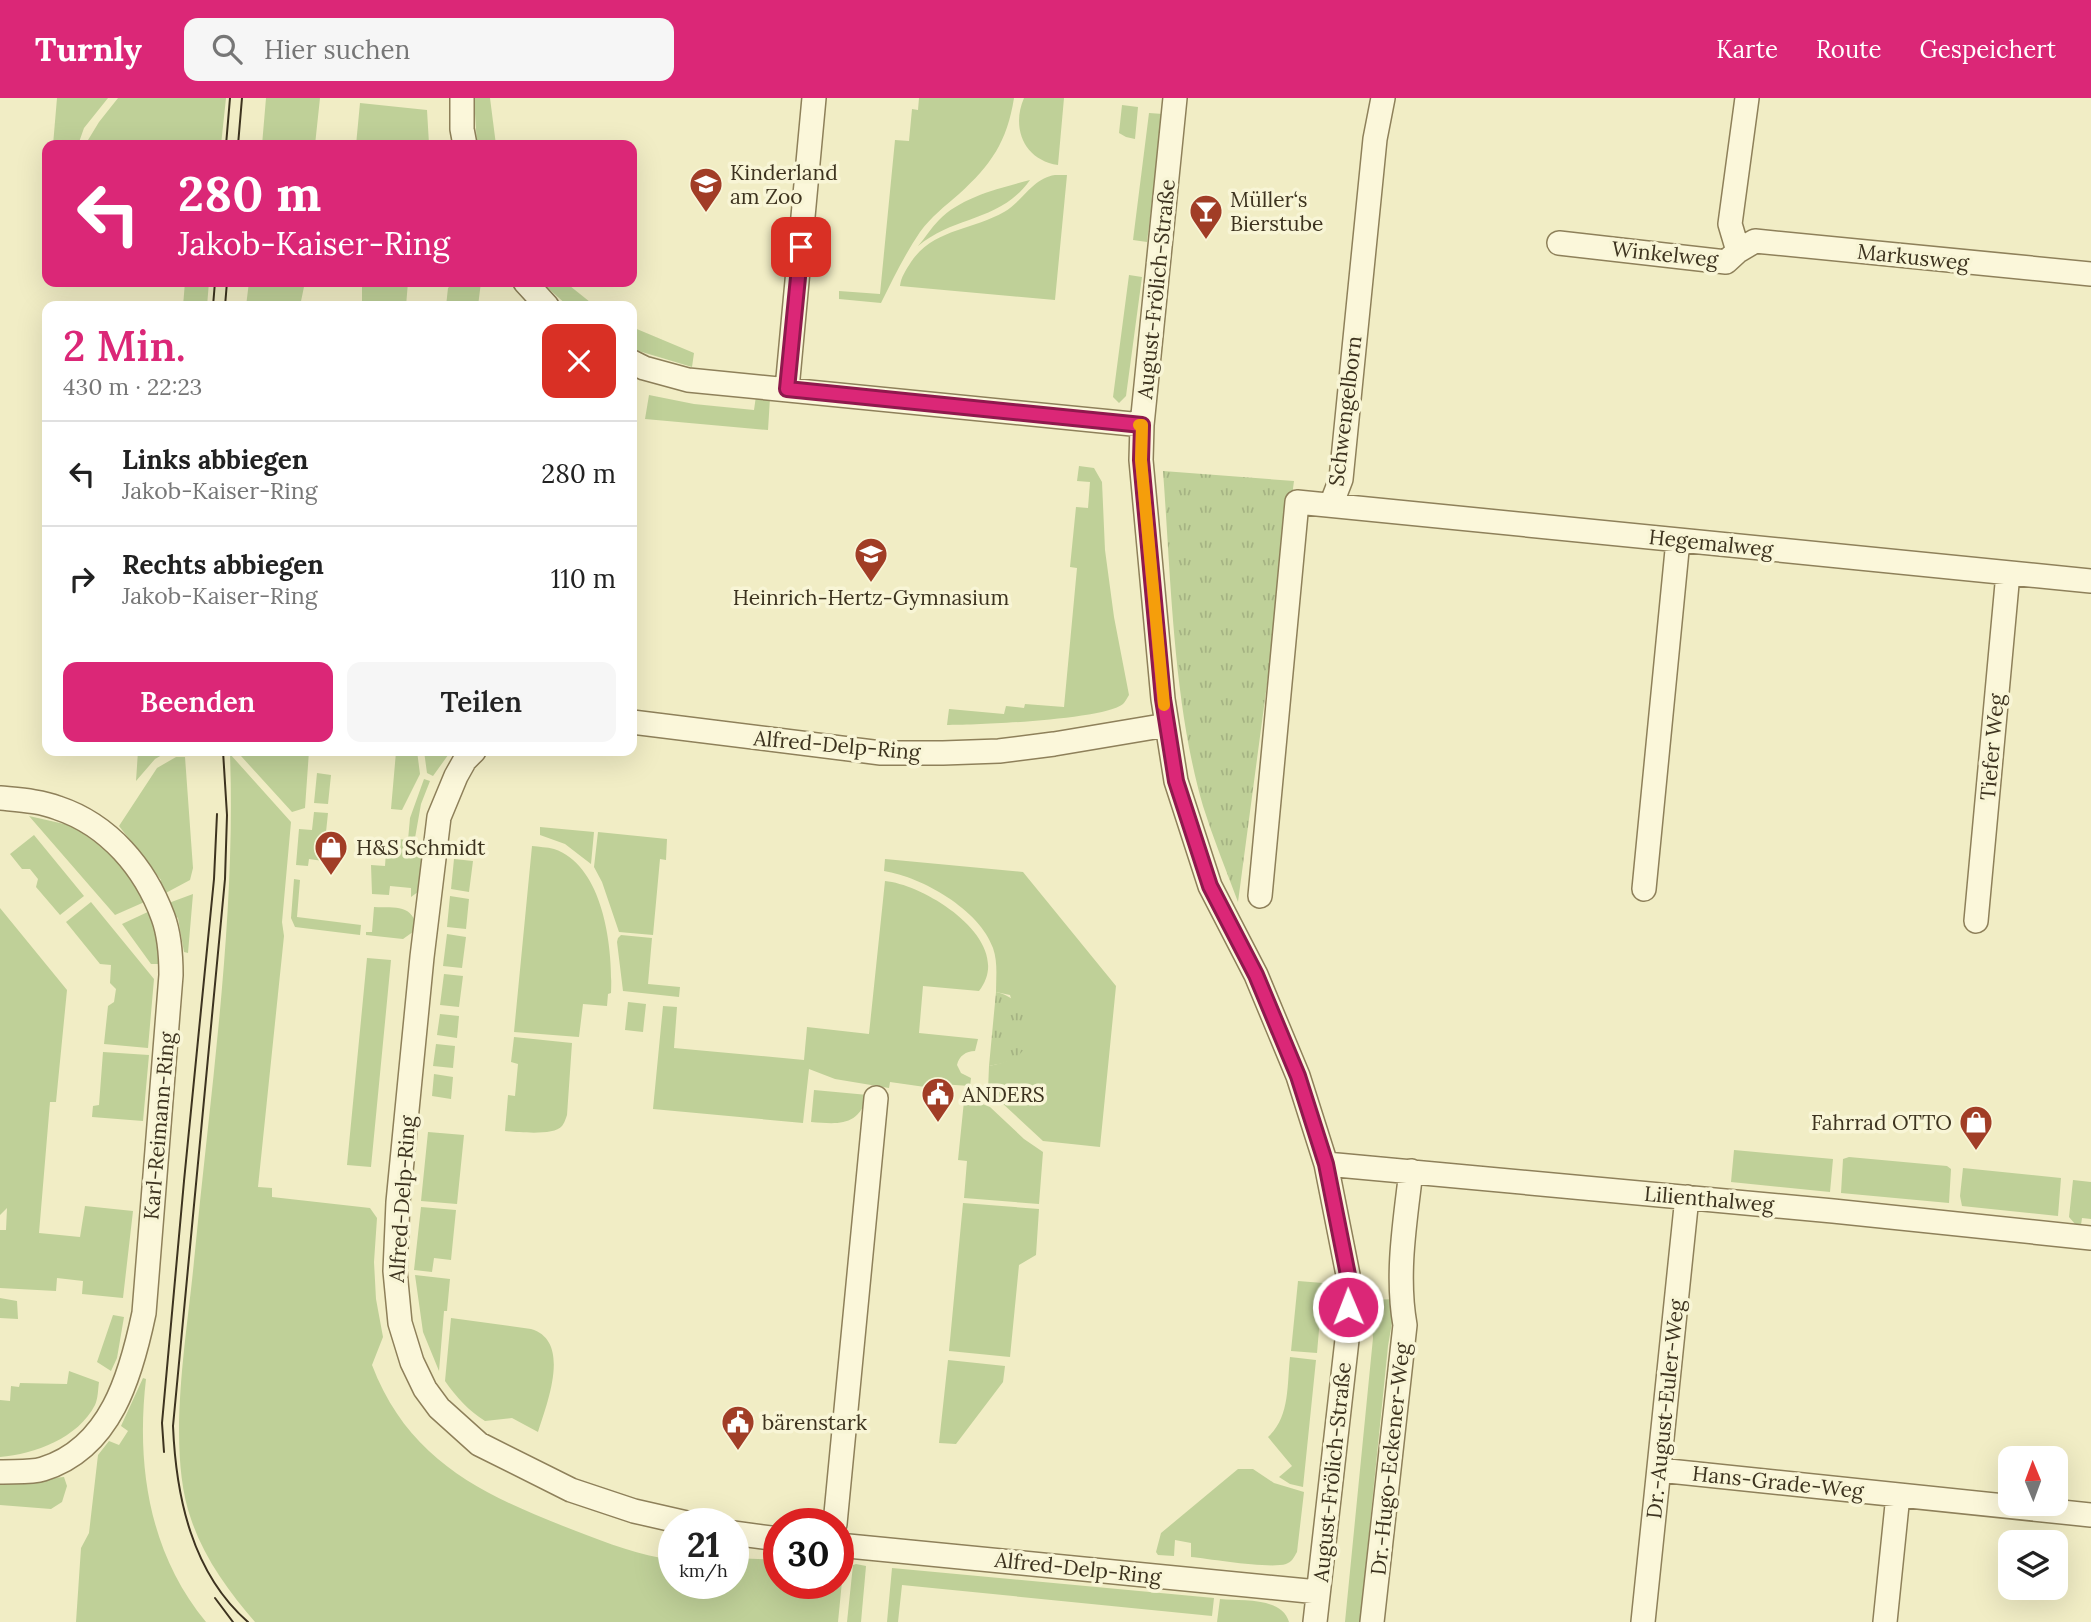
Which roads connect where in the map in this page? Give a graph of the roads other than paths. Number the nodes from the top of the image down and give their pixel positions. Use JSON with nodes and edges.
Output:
{"nodes":[{"id":1,"x":462,"y":98,"type":"edge"},
{"id":2,"x":814,"y":98,"type":"edge"},
{"id":3,"x":1175,"y":98,"type":"edge"},
{"id":4,"x":1383,"y":98,"type":"edge"},
{"id":5,"x":1747,"y":98,"type":"edge"},
{"id":6,"x":464,"y":140,"type":"edge"},
{"id":7,"x":1559,"y":243,"type":"dead end"},
{"id":8,"x":1738,"y":251,"type":"junction"},
{"id":9,"x":2091,"y":274,"type":"edge"},
{"id":10,"x":530,"y":287,"type":"edge"},
{"id":11,"x":542,"y":301,"type":"edge"},
{"id":12,"x":637,"y":364,"type":"edge"},
{"id":13,"x":787,"y":389,"type":"junction"},
{"id":14,"x":1142,"y":425,"type":"junction"},
{"id":15,"x":1331,"y":505,"type":"junction"},
{"id":16,"x":1678,"y":540,"type":"junction"},
{"id":17,"x":2008,"y":573,"type":"junction"},
{"id":18,"x":2091,"y":581,"type":"edge"},
{"id":19,"x":637,"y":723,"type":"edge"},
{"id":20,"x":1167,"y":724,"type":"junction"},
{"id":21,"x":469,"y":756,"type":"edge"},
{"id":22,"x":0,"y":798,"type":"edge"},
{"id":23,"x":1644,"y":889,"type":"dead end"},
{"id":24,"x":1260,"y":896,"type":"dead end"},
{"id":25,"x":1976,"y":921,"type":"dead end"},
{"id":26,"x":876,"y":1098,"type":"dead end"},
{"id":27,"x":1326,"y":1164,"type":"junction"},
{"id":28,"x":1411,"y":1171,"type":"junction"},
{"id":29,"x":1687,"y":1197,"type":"junction"},
{"id":30,"x":2091,"y":1238,"type":"edge"},
{"id":31,"x":1659,"y":1470,"type":"junction"},
{"id":32,"x":0,"y":1472,"type":"edge"},
{"id":33,"x":1898,"y":1495,"type":"junction"},
{"id":34,"x":837,"y":1508,"type":"edge"},
{"id":35,"x":2091,"y":1515,"type":"edge"},
{"id":36,"x":658,"y":1516,"type":"edge"},
{"id":37,"x":854,"y":1547,"type":"edge"},
{"id":38,"x":1318,"y":1592,"type":"junction"},
{"id":39,"x":1315,"y":1622,"type":"edge"},
{"id":40,"x":1372,"y":1622,"type":"edge"},
{"id":41,"x":1643,"y":1622,"type":"edge"},
{"id":42,"x":1885,"y":1622,"type":"edge"}],
"edges":[{"from":1,"to":6,"type":"street"},
{"from":2,"to":13,"type":"street"},
{"from":3,"to":14,"type":"street","name":"August-Frölich-Straße"},
{"from":4,"to":15,"type":"street","name":"Schwengelborn"},
{"from":5,"to":8,"type":"street","name":"Winkelweg"},
{"from":7,"to":8,"type":"street","name":"Winkelweg"},
{"from":8,"to":9,"type":"street","name":"Markusweg"},
{"from":10,"to":11,"type":"street"},
{"from":12,"to":13,"type":"street"},
{"from":13,"to":14,"type":"street"},
{"from":14,"to":20,"type":"street","name":"August-Frölich-Straße"},
{"from":15,"to":16,"type":"street","name":"Hegemalweg"},
{"from":15,"to":24,"type":"street","name":"Schwengelborn"},
{"from":16,"to":17,"type":"street","name":"Hegemalweg"},
{"from":16,"to":23,"type":"street"},
{"from":17,"to":18,"type":"street","name":"Hegemalweg"},
{"from":17,"to":25,"type":"street","name":"Tiefer Weg"},
{"from":19,"to":20,"type":"street","name":"Alfred-Delp-Ring"},
{"from":20,"to":27,"type":"street","name":"August-Frölich-Straße"},
{"from":21,"to":36,"type":"street","name":"Alfred-Delp-Ring"},
{"from":22,"to":32,"type":"street","name":"Karl-Reimann-Ring"},
{"from":26,"to":34,"type":"street"},
{"from":27,"to":28,"type":"street","name":"Lilienthalweg"},
{"from":27,"to":38,"type":"street","name":"August-Frölich-Straße"},
{"from":28,"to":29,"type":"street","name":"Lilienthalweg"},
{"from":28,"to":40,"type":"street","name":"Dr.-Hugo-Eckener-Weg"},
{"from":29,"to":30,"type":"street","name":"Lilienthalweg"},
{"from":29,"to":31,"type":"street","name":"Dr.-August-Euler-Weg"},
{"from":31,"to":33,"type":"street","name":"Hans-Grade-Weg"},
{"from":31,"to":41,"type":"street","name":"Dr.-August-Euler-Weg"},
{"from":33,"to":35,"type":"street","name":"Hans-Grade-Weg"},
{"from":33,"to":42,"type":"street"},
{"from":37,"to":38,"type":"street","name":"Alfred-Delp-Ring"},
{"from":38,"to":39,"type":"street","name":"August-Frölich-Straße"}]}
